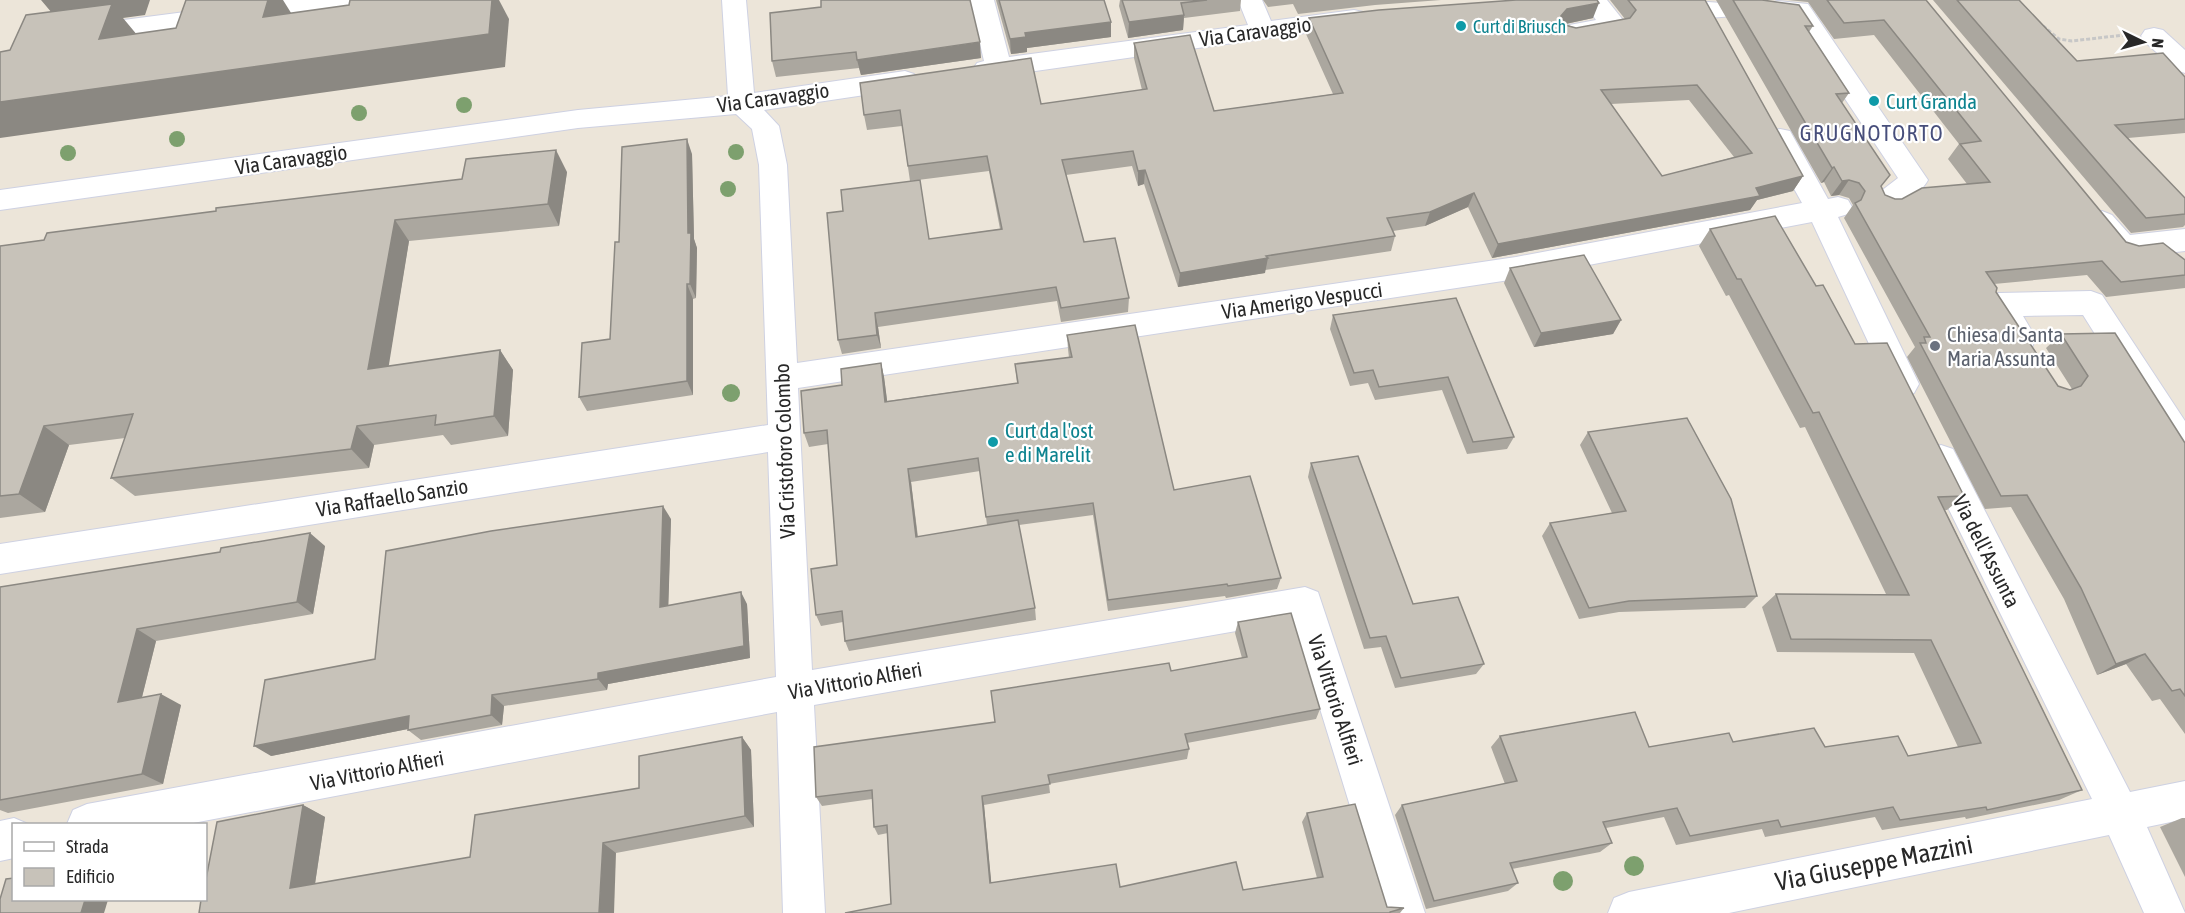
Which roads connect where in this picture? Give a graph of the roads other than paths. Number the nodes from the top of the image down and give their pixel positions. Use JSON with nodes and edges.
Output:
{"nodes":[{"id":1,"x":339,"y":0,"type":"edge"},
{"id":2,"x":734,"y":0,"type":"edge"},
{"id":3,"x":981,"y":0,"type":"edge"},
{"id":4,"x":1250,"y":0,"type":"edge"},
{"id":5,"x":1594,"y":0,"type":"edge"},
{"id":6,"x":1762,"y":8,"type":"edge"},
{"id":7,"x":1375,"y":15,"type":"edge"},
{"id":8,"x":1262,"y":29,"type":"junction"},
{"id":9,"x":1570,"y":33,"type":"edge"},
{"id":10,"x":66,"y":35,"type":"edge"},
{"id":11,"x":2154,"y":36,"type":"road end"},
{"id":12,"x":2185,"y":64,"type":"edge"},
{"id":13,"x":999,"y":67,"type":"junction"},
{"id":14,"x":964,"y":72,"type":"edge"},
{"id":15,"x":930,"y":76,"type":"edge"},
{"id":16,"x":742,"y":104,"type":"junction"},
{"id":17,"x":1770,"y":120,"type":"edge"},
{"id":18,"x":0,"y":200,"type":"edge"},
{"id":19,"x":2085,"y":201,"type":"edge"},
{"id":20,"x":1886,"y":202,"type":"edge"},
{"id":21,"x":1829,"y":209,"type":"junction"},
{"id":22,"x":2185,"y":240,"type":"edge"},
{"id":23,"x":2036,"y":360,"type":"edge"},
{"id":24,"x":781,"y":378,"type":"junction"},
{"id":25,"x":783,"y":436,"type":"junction"},
{"id":26,"x":2185,"y":448,"type":"edge"},
{"id":27,"x":0,"y":559,"type":"edge"},
{"id":28,"x":794,"y":691,"type":"junction"},
{"id":29,"x":2185,"y":800,"type":"edge"},
{"id":30,"x":2120,"y":814,"type":"junction"},
{"id":31,"x":98,"y":823,"type":"edge"},
{"id":32,"x":804,"y":913,"type":"edge"},
{"id":33,"x":1404,"y":913,"type":"edge"},
{"id":34,"x":1629,"y":913,"type":"edge"},
{"id":35,"x":2165,"y":913,"type":"edge"}],
"edges":[{"from":1,"to":10,"type":"street"},
{"from":2,"to":16,"type":"street"},
{"from":3,"to":13,"type":"street"},
{"from":4,"to":8,"type":"street"},
{"from":5,"to":9,"type":"street"},
{"from":6,"to":20,"type":"street"},
{"from":7,"to":8,"type":"street","name":"Via Caravaggio"},
{"from":8,"to":13,"type":"street","name":"Via Caravaggio"},
{"from":11,"to":12,"type":"street"},
{"from":13,"to":14,"type":"street","name":"Via Caravaggio"},
{"from":15,"to":16,"type":"street","name":"Via Caravaggio"},
{"from":16,"to":18,"type":"street","name":"Via Caravaggio"},
{"from":16,"to":24,"type":"street","name":"Via Cristoforo Colombo"},
{"from":17,"to":21,"type":"street","name":"Via dell'Assunta"},
{"from":19,"to":22,"type":"street"},
{"from":21,"to":24,"type":"street","name":"Via Amerigo Vespucci"},
{"from":21,"to":30,"type":"street","name":"Via dell'Assunta"},
{"from":23,"to":26,"type":"street"},
{"from":24,"to":25,"type":"street","name":"Via Cristoforo Colombo"},
{"from":25,"to":27,"type":"street","name":"Via Raffaello Sanzio"},
{"from":25,"to":28,"type":"street","name":"Via Cristoforo Colombo"},
{"from":28,"to":31,"type":"street","name":"Via Vittorio Alfieri"},
{"from":28,"to":32,"type":"street","name":"Via Cristoforo Colombo"},
{"from":28,"to":33,"type":"street","name":"Via Vittorio Alfieri"},
{"from":29,"to":30,"type":"street","name":"Via Giuseppe Mazzini"},
{"from":30,"to":34,"type":"street","name":"Via Giuseppe Mazzini"},
{"from":30,"to":35,"type":"street","name":"Via dell'Assunta"}]}
